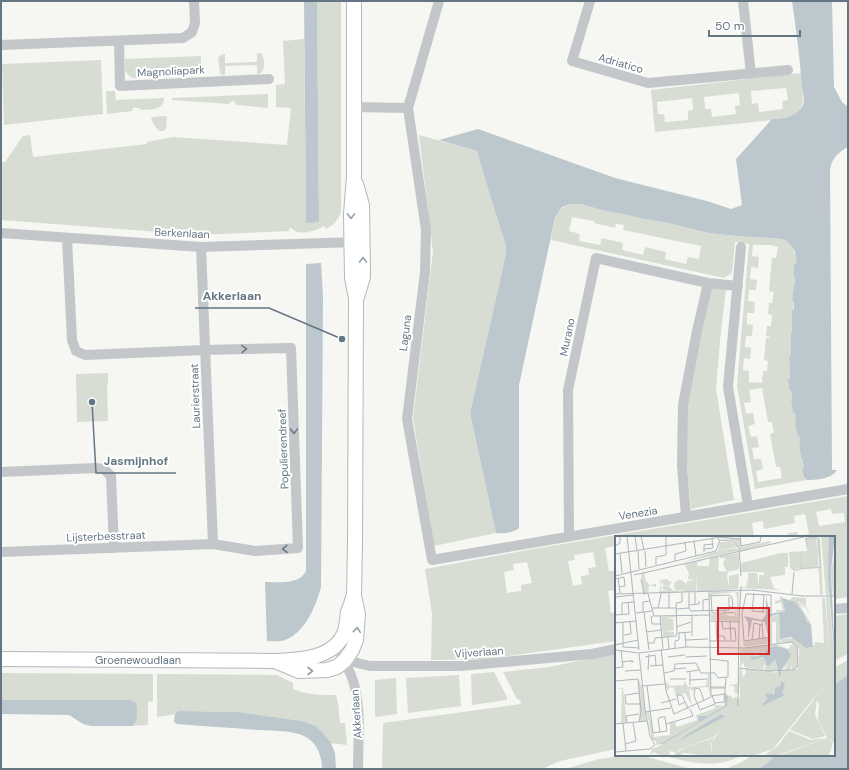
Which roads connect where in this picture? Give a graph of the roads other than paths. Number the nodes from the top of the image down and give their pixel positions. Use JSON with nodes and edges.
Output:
{"nodes":[{"id":1,"x":194,"y":1,"type":"edge"},
{"id":2,"x":354,"y":1,"type":"edge"},
{"id":3,"x":439,"y":1,"type":"edge"},
{"id":4,"x":590,"y":1,"type":"edge"},
{"id":5,"x":743,"y":1,"type":"edge"},
{"id":6,"x":119,"y":41,"type":"junction"},
{"id":7,"x":1,"y":45,"type":"edge"},
{"id":8,"x":788,"y":70,"type":"dead end"},
{"id":9,"x":751,"y":74,"type":"junction"},
{"id":10,"x":268,"y":79,"type":"dead end"},
{"id":11,"x":354,"y":107,"type":"junction"},
{"id":12,"x":408,"y":108,"type":"junction"},
{"id":13,"x":1,"y":233,"type":"edge"},
{"id":14,"x":67,"y":238,"type":"junction"},
{"id":15,"x":357,"y":242,"type":"junction"},
{"id":16,"x":201,"y":247,"type":"junction"},
{"id":17,"x":741,"y":247,"type":"dead end"},
{"id":18,"x":708,"y":282,"type":"junction"},
{"id":19,"x":738,"y":286,"type":"junction"},
{"id":20,"x":205,"y":350,"type":"junction"},
{"id":21,"x":1,"y":472,"type":"edge"},
{"id":22,"x":848,"y":489,"type":"edge"},
{"id":23,"x":748,"y":506,"type":"junction"},
{"id":24,"x":686,"y":517,"type":"junction"},
{"id":25,"x":570,"y":536,"type":"junction"},
{"id":26,"x":213,"y":544,"type":"junction"},
{"id":27,"x":114,"y":548,"type":"junction"},
{"id":28,"x":1,"y":552,"type":"edge"},
{"id":29,"x":432,"y":560,"type":"joint"},
{"id":30,"x":354,"y":596,"type":"junction"},
{"id":31,"x":848,"y":608,"type":"edge"},
{"id":32,"x":835,"y":609,"type":"edge"},
{"id":33,"x":335,"y":645,"type":"junction"},
{"id":34,"x":615,"y":649,"type":"edge"},
{"id":35,"x":1,"y":659,"type":"edge"},
{"id":36,"x":344,"y":660,"type":"junction"},
{"id":37,"x":275,"y":661,"type":"junction"},
{"id":38,"x":358,"y":769,"type":"edge"}],
"edges":[{"from":1,"to":6,"type":"street"},
{"from":2,"to":11,"type":"street"},
{"from":3,"to":12,"type":"street","name":"Laguna"},
{"from":4,"to":9,"type":"street","name":"Adriatico"},
{"from":5,"to":9,"type":"street"},
{"from":6,"to":7,"type":"street"},
{"from":6,"to":10,"type":"street","name":"Magnoliapark"},
{"from":8,"to":9,"type":"street","name":"Adriatico"},
{"from":11,"to":12,"type":"street"},
{"from":11,"to":15,"type":"street"},
{"from":12,"to":29,"type":"street","name":"Laguna"},
{"from":13,"to":14,"type":"street","name":"Berkenlaan"},
{"from":14,"to":16,"type":"street","name":"Berkenlaan"},
{"from":14,"to":20,"type":"street"},
{"from":15,"to":16,"type":"street","name":"Berkenlaan"},
{"from":15,"to":30,"type":"street"},
{"from":16,"to":20,"type":"street","name":"Laurierstraat"},
{"from":17,"to":19,"type":"street"},
{"from":18,"to":19,"type":"street","name":"Murano"},
{"from":18,"to":24,"type":"street"},
{"from":18,"to":25,"type":"street","name":"Murano"},
{"from":19,"to":23,"type":"street"},
{"from":20,"to":26,"type":"street","name":"Laurierstraat"},
{"from":20,"to":26,"type":"street","name":"Populierendreef","one_way":true},
{"from":21,"to":27,"type":"street"},
{"from":22,"to":23,"type":"street","name":"Venezia"},
{"from":23,"to":24,"type":"street","name":"Venezia"},
{"from":24,"to":25,"type":"street","name":"Venezia"},
{"from":25,"to":29,"type":"street","name":"Venezia"},
{"from":26,"to":27,"type":"street","name":"Lijsterbesstraat"},
{"from":27,"to":28,"type":"street","name":"Lijsterbesstraat"},
{"from":30,"to":33,"type":"street"},
{"from":36,"to":30,"type":"street","one_way":true},
{"from":31,"to":32,"type":"street"},
{"from":33,"to":36,"type":"street","name":"Akkerlaan"},
{"from":33,"to":37,"type":"street","name":"Groenewoudlaan"},
{"from":34,"to":36,"type":"street","name":"Vijverlaan"},
{"from":35,"to":37,"type":"street","name":"Groenewoudlaan"},
{"from":37,"to":36,"type":"street","name":"Groenewoudlaan","one_way":true},
{"from":36,"to":38,"type":"street","name":"Akkerlaan"}]}
